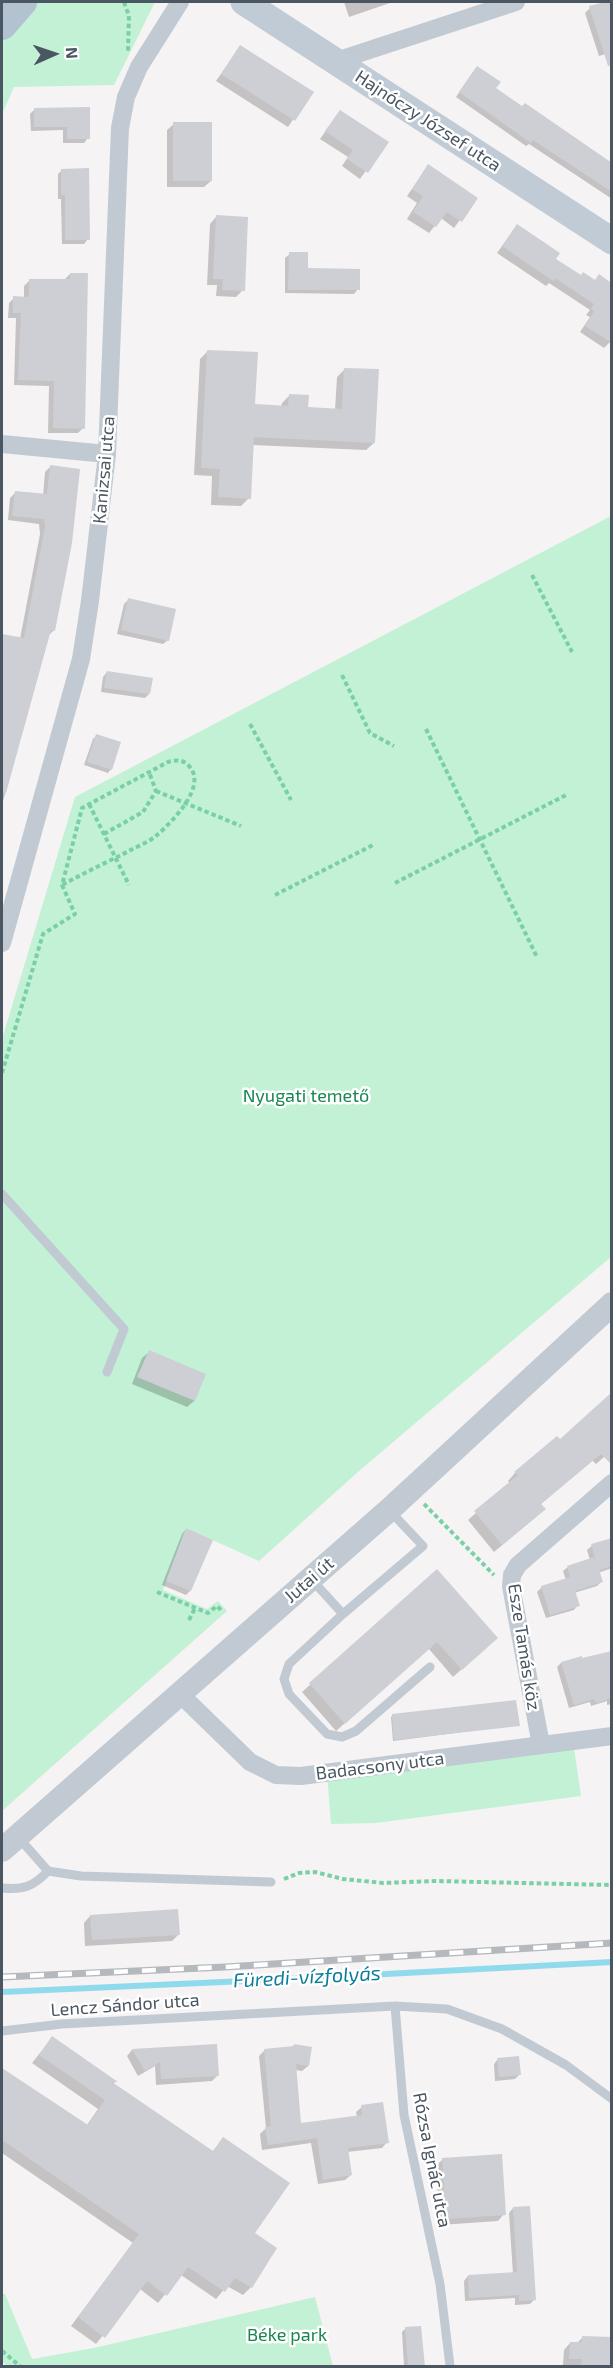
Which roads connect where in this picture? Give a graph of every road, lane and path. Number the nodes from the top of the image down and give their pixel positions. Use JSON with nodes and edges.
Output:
{"nodes":[{"id":1,"x":22,"y":2,"type":"edge"},
{"id":2,"x":180,"y":2,"type":"edge"},
{"id":3,"x":244,"y":2,"type":"edge"},
{"id":4,"x":516,"y":2,"type":"edge"},
{"id":5,"x":4,"y":19,"type":"edge"},
{"id":6,"x":336,"y":61,"type":"junction"},
{"id":7,"x":612,"y":241,"type":"edge"},
{"id":8,"x":2,"y":444,"type":"edge"},
{"id":9,"x":107,"y":454,"type":"junction"},
{"id":10,"x":532,"y":574,"type":"dead end"},
{"id":11,"x":572,"y":652,"type":"dead end"},
{"id":12,"x":342,"y":675,"type":"dead end"},
{"id":13,"x":250,"y":724,"type":"dead end"},
{"id":14,"x":426,"y":729,"type":"dead end"},
{"id":15,"x":394,"y":746,"type":"dead end"},
{"id":16,"x":149,"y":772,"type":"junction"},
{"id":17,"x":156,"y":791,"type":"junction"},
{"id":18,"x":568,"y":794,"type":"dead end"},
{"id":19,"x":291,"y":800,"type":"dead end"},
{"id":20,"x":89,"y":804,"type":"junction"},
{"id":21,"x":187,"y":804,"type":"junction"},
{"id":22,"x":241,"y":826,"type":"dead end"},
{"id":23,"x":104,"y":834,"type":"junction"},
{"id":24,"x":480,"y":839,"type":"junction"},
{"id":25,"x":375,"y":844,"type":"dead end"},
{"id":26,"x":116,"y":857,"type":"junction"},
{"id":27,"x":395,"y":883,"type":"dead end"},
{"id":28,"x":62,"y":885,"type":"junction"},
{"id":29,"x":129,"y":885,"type":"dead end"},
{"id":30,"x":275,"y":895,"type":"dead end"},
{"id":31,"x":2,"y":943,"type":"edge"},
{"id":32,"x":537,"y":957,"type":"dead end"},
{"id":33,"x":2,"y":1072,"type":"edge"},
{"id":34,"x":2,"y":1194,"type":"edge"},
{"id":35,"x":612,"y":1304,"type":"edge"},
{"id":36,"x":107,"y":1372,"type":"dead end"},
{"id":37,"x":612,"y":1483,"type":"edge"},
{"id":38,"x":410,"y":1490,"type":"junction"},
{"id":39,"x":389,"y":1510,"type":"junction"},
{"id":40,"x":311,"y":1578,"type":"junction"},
{"id":41,"x":511,"y":1586,"type":"junction"},
{"id":42,"x":157,"y":1592,"type":"dead end"},
{"id":43,"x":195,"y":1608,"type":"junction"},
{"id":44,"x":222,"y":1611,"type":"dead end"},
{"id":45,"x":343,"y":1614,"type":"junction"},
{"id":46,"x":189,"y":1620,"type":"dead end"},
{"id":47,"x":430,"y":1667,"type":"dead end"},
{"id":48,"x":179,"y":1693,"type":"junction"},
{"id":49,"x":612,"y":1736,"type":"edge"},
{"id":50,"x":541,"y":1745,"type":"junction"},
{"id":51,"x":10,"y":1843,"type":"edge"},
{"id":52,"x":48,"y":1871,"type":"junction"},
{"id":53,"x":271,"y":1882,"type":"joint"},
{"id":54,"x":612,"y":1885,"type":"edge"},
{"id":55,"x":2,"y":1888,"type":"edge"},
{"id":56,"x":395,"y":2006,"type":"junction"},
{"id":57,"x":2,"y":2031,"type":"edge"},
{"id":58,"x":612,"y":2098,"type":"edge"},
{"id":59,"x":2,"y":2351,"type":"edge"},
{"id":60,"x":20,"y":2367,"type":"edge"},
{"id":61,"x":450,"y":2367,"type":"edge"}],
"edges":[{"from":1,"to":5,"type":"main road"},
{"from":2,"to":9,"type":"street","name":"Kanizsai utca"},
{"from":3,"to":6,"type":"main road","name":"Hajnóczy József utca"},
{"from":4,"to":6,"type":"street"},
{"from":6,"to":7,"type":"main road","name":"Hajnóczy József utca"},
{"from":8,"to":9,"type":"street"},
{"from":9,"to":31,"type":"street","name":"Kanizsai utca"},
{"from":10,"to":11,"type":"path"},
{"from":12,"to":15,"type":"path"},
{"from":13,"to":19,"type":"path"},
{"from":14,"to":24,"type":"path"},
{"from":16,"to":17,"type":"path"},
{"from":16,"to":20,"type":"path"},
{"from":16,"to":21,"type":"path"},
{"from":17,"to":21,"type":"path"},
{"from":17,"to":23,"type":"path"},
{"from":18,"to":24,"type":"path"},
{"from":20,"to":23,"type":"path"},
{"from":20,"to":28,"type":"path"},
{"from":21,"to":22,"type":"path"},
{"from":21,"to":26,"type":"path"},
{"from":23,"to":26,"type":"path"},
{"from":24,"to":27,"type":"path"},
{"from":24,"to":32,"type":"path"},
{"from":25,"to":30,"type":"path"},
{"from":26,"to":28,"type":"path"},
{"from":26,"to":29,"type":"path"},
{"from":28,"to":33,"type":"path"},
{"from":34,"to":36,"type":"lane"},
{"from":35,"to":38,"type":"street","name":"Jutai út"},
{"from":37,"to":41,"type":"street","name":"Esze Tamás köz"},
{"from":38,"to":39,"type":"street","name":"Jutai út"},
{"from":38,"to":41,"type":"path"},
{"from":39,"to":40,"type":"street","name":"Jutai út"},
{"from":39,"to":45,"type":"lane"},
{"from":40,"to":45,"type":"lane"},
{"from":40,"to":48,"type":"street","name":"Jutai út"},
{"from":41,"to":50,"type":"street","name":"Esze Tamás köz"},
{"from":42,"to":43,"type":"path"},
{"from":43,"to":44,"type":"path"},
{"from":43,"to":46,"type":"path"},
{"from":45,"to":47,"type":"lane"},
{"from":48,"to":50,"type":"street","name":"Badacsony utca"},
{"from":48,"to":51,"type":"street","name":"Jutai út"},
{"from":49,"to":50,"type":"street","name":"Badacsony utca"},
{"from":51,"to":52,"type":"lane"},
{"from":52,"to":53,"type":"lane"},
{"from":52,"to":55,"type":"lane"},
{"from":53,"to":54,"type":"path"},
{"from":56,"to":57,"type":"lane","name":"Lencz Sándor utca"},
{"from":56,"to":58,"type":"lane","name":"Lencz Sándor utca"},
{"from":56,"to":61,"type":"lane","name":"Rózsa Ignác utca"},
{"from":59,"to":60,"type":"path"}]}
